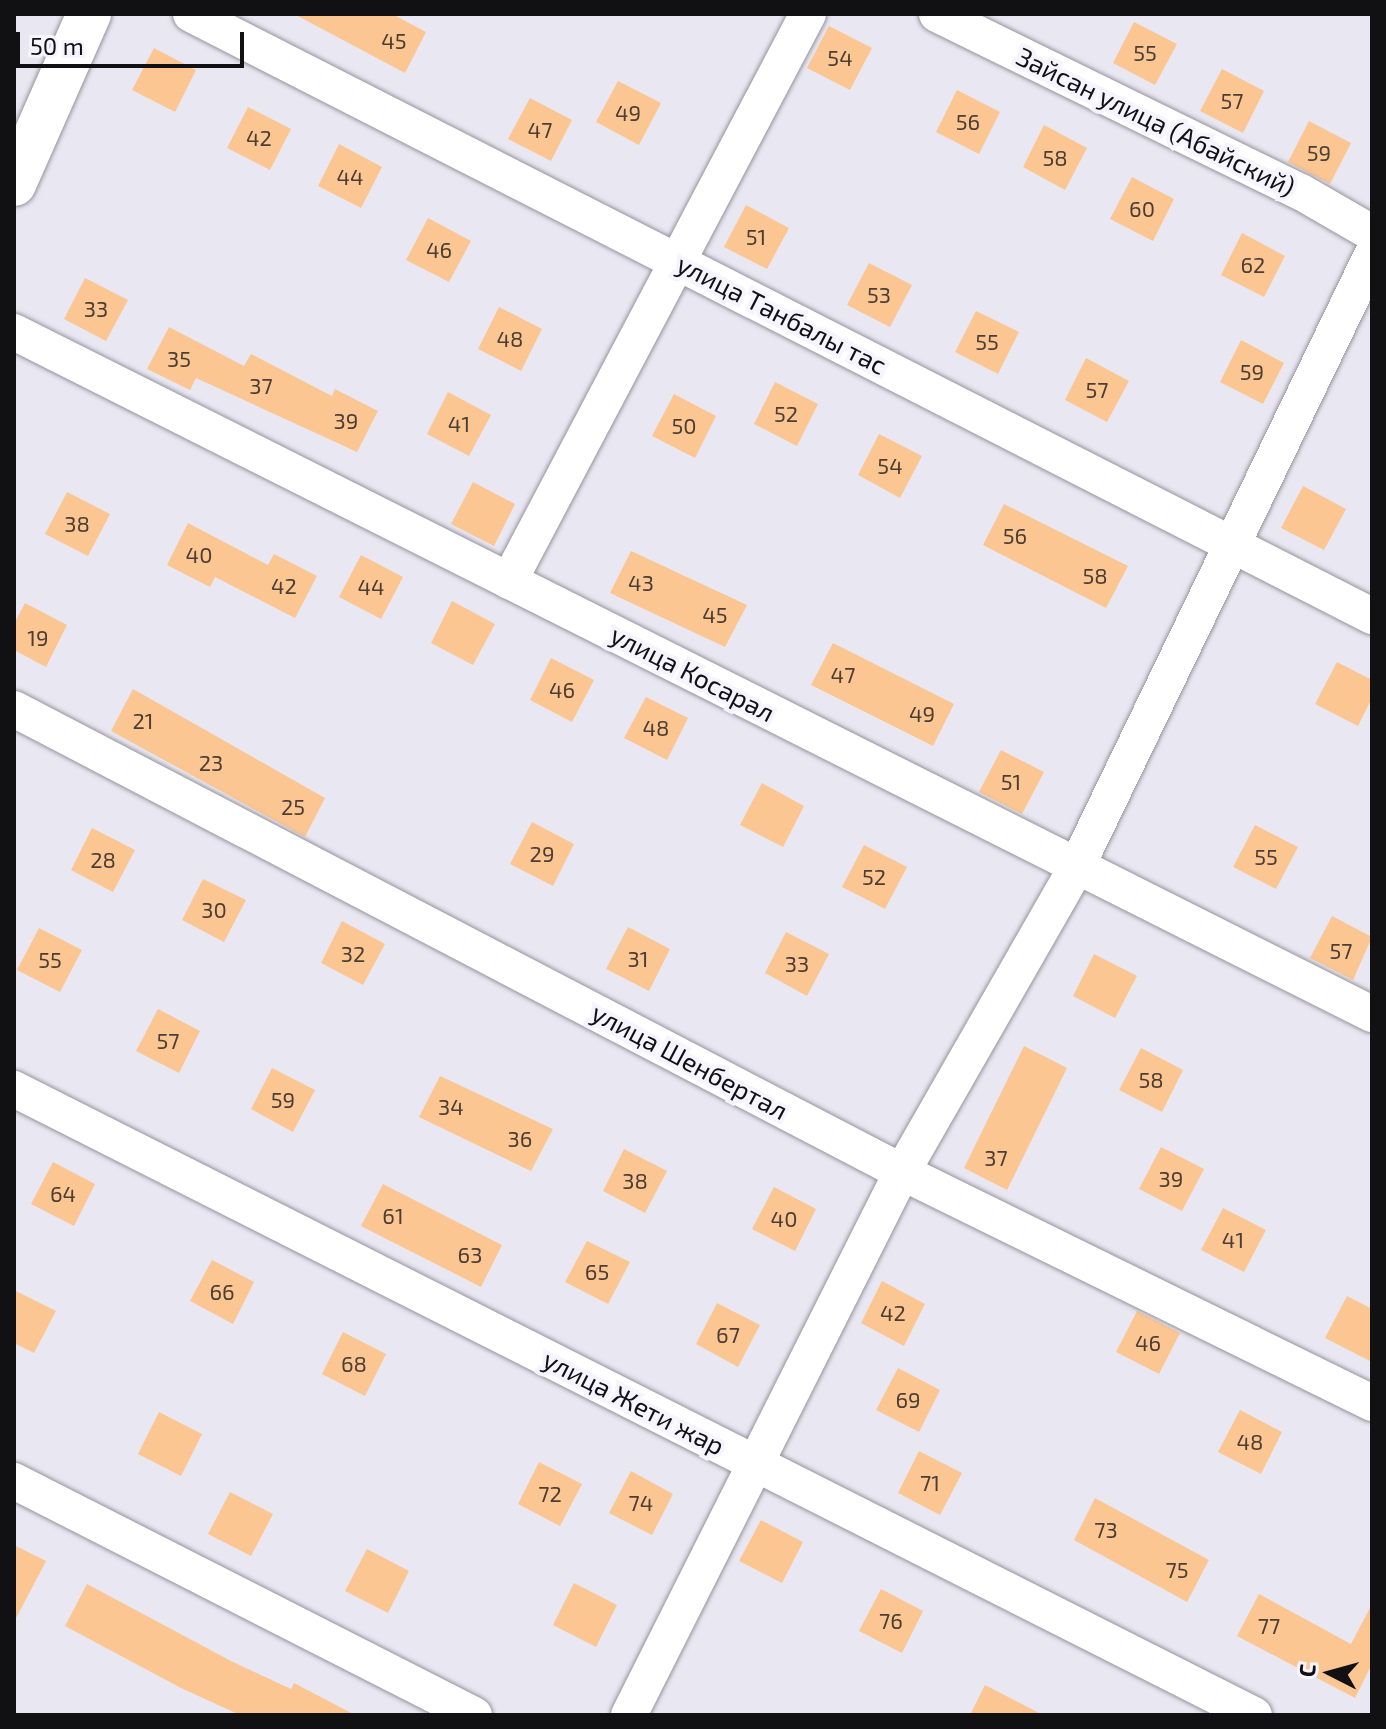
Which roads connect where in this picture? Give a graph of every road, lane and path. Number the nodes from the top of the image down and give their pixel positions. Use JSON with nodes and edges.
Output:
{"nodes":[{"id":1,"x":89,"y":14,"type":"edge"},
{"id":2,"x":191,"y":14,"type":"edge"},
{"id":3,"x":808,"y":14,"type":"edge"},
{"id":4,"x":937,"y":14,"type":"edge"},
{"id":5,"x":14,"y":184,"type":"edge"},
{"id":6,"x":1372,"y":233,"type":"edge"},
{"id":7,"x":1372,"y":255,"type":"edge"},
{"id":8,"x":679,"y":261,"type":"junction"},
{"id":9,"x":14,"y":332,"type":"edge"},
{"id":10,"x":1231,"y":541,"type":"junction"},
{"id":11,"x":509,"y":581,"type":"junction"},
{"id":12,"x":1372,"y":616,"type":"edge"},
{"id":13,"x":14,"y":709,"type":"edge"},
{"id":14,"x":1077,"y":866,"type":"junction"},
{"id":15,"x":1372,"y":1014,"type":"edge"},
{"id":16,"x":14,"y":1089,"type":"edge"},
{"id":17,"x":902,"y":1172,"type":"junction"},
{"id":18,"x":1372,"y":1403,"type":"edge"},
{"id":19,"x":755,"y":1462,"type":"junction"},
{"id":20,"x":14,"y":1481,"type":"edge"},
{"id":21,"x":474,"y":1715,"type":"edge"},
{"id":22,"x":629,"y":1715,"type":"edge"},
{"id":23,"x":1254,"y":1715,"type":"edge"}],
"edges":[{"from":1,"to":5,"type":"street"},
{"from":2,"to":8,"type":"street","name":"улица Танбалы тас"},
{"from":3,"to":8,"type":"street"},
{"from":4,"to":6,"type":"street","name":"Зайсан улица (Абайский)"},
{"from":7,"to":10,"type":"street"},
{"from":8,"to":10,"type":"street","name":"улица Танбалы тас"},
{"from":8,"to":11,"type":"street"},
{"from":9,"to":11,"type":"street","name":"улица Косарал"},
{"from":10,"to":12,"type":"street","name":"улица Танбалы тас"},
{"from":10,"to":14,"type":"street"},
{"from":11,"to":14,"type":"street","name":"улица Косарал"},
{"from":13,"to":17,"type":"street","name":"улица Шенбертал"},
{"from":14,"to":15,"type":"street","name":"улица Косарал"},
{"from":14,"to":17,"type":"street"},
{"from":16,"to":19,"type":"street","name":"улица Жети жар"},
{"from":17,"to":18,"type":"street","name":"улица Шенбертал"},
{"from":17,"to":19,"type":"street"},
{"from":19,"to":22,"type":"street"},
{"from":19,"to":23,"type":"street","name":"улица Жети жар"},
{"from":20,"to":21,"type":"street"}]}
